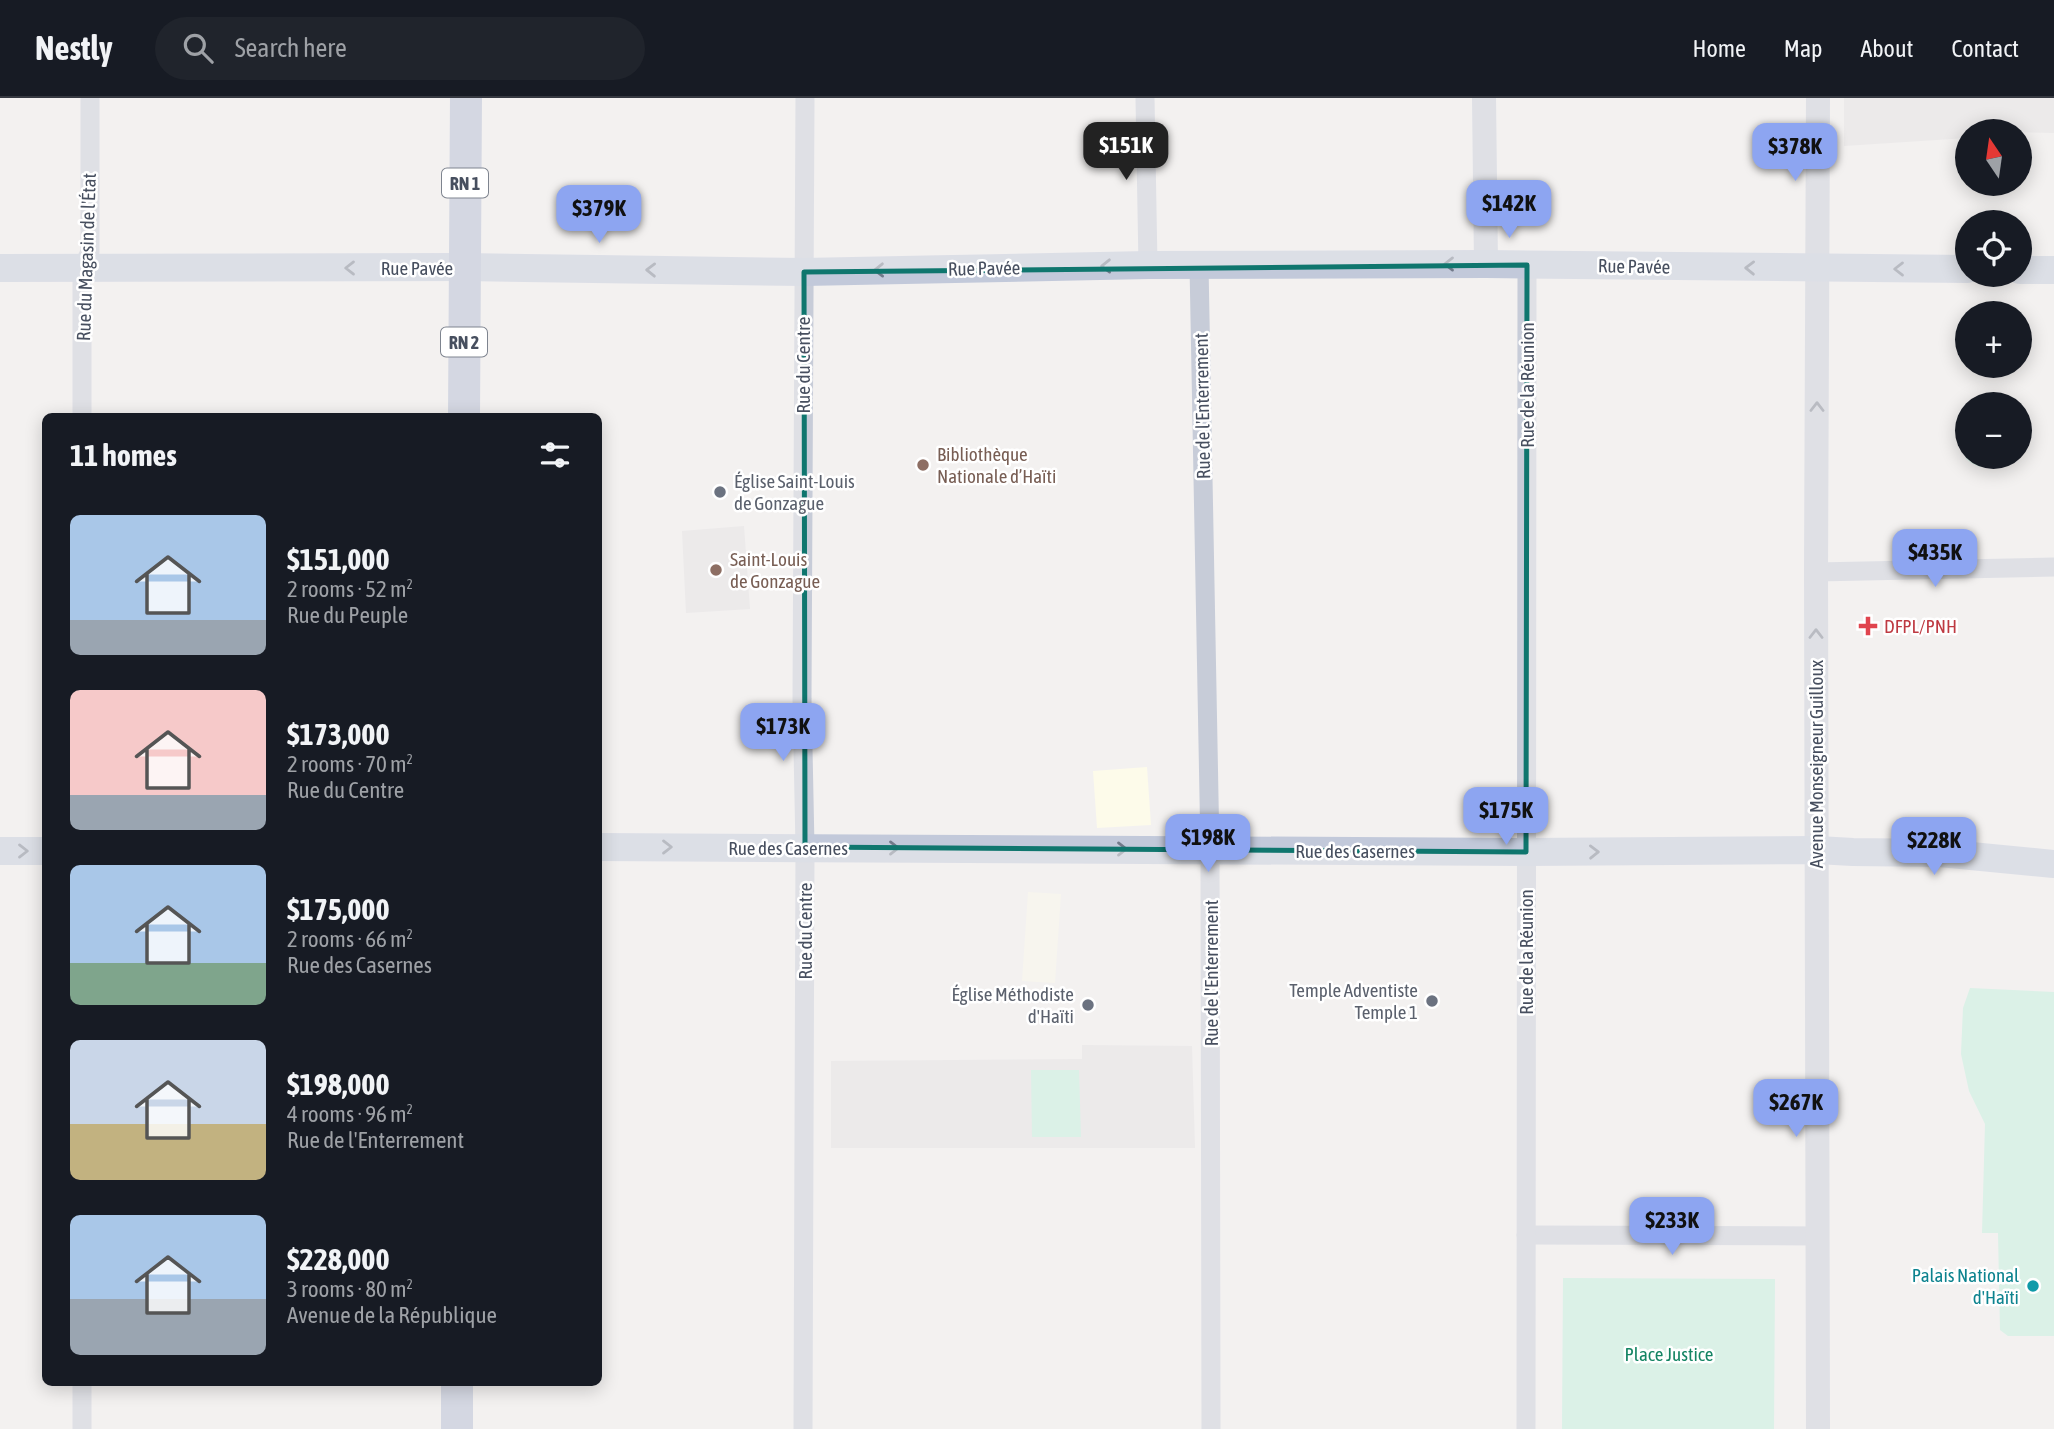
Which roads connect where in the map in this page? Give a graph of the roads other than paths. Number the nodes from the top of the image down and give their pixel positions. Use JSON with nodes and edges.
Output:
{"nodes":[{"id":1,"x":90,"y":98,"type":"edge"},
{"id":2,"x":466,"y":98,"type":"edge"},
{"id":3,"x":805,"y":98,"type":"edge"},
{"id":4,"x":1145,"y":98,"type":"edge"},
{"id":5,"x":1484,"y":98,"type":"edge"},
{"id":6,"x":1818,"y":98,"type":"edge"},
{"id":7,"x":1486,"y":264,"type":"junction"},
{"id":8,"x":1148,"y":265,"type":"junction"},
{"id":9,"x":1199,"y":265,"type":"junction"},
{"id":10,"x":1527,"y":265,"type":"junction"},
{"id":11,"x":464,"y":267,"type":"junction"},
{"id":12,"x":0,"y":268,"type":"edge"},
{"id":13,"x":82,"y":268,"type":"junction"},
{"id":14,"x":1818,"y":269,"type":"junction"},
{"id":15,"x":1955,"y":270,"type":"edge"},
{"id":16,"x":2032,"y":270,"type":"edge"},
{"id":17,"x":2054,"y":270,"type":"edge"},
{"id":18,"x":804,"y":272,"type":"junction"},
{"id":19,"x":82,"y":413,"type":"edge"},
{"id":20,"x":464,"y":413,"type":"edge"},
{"id":21,"x":2054,"y":567,"type":"edge"},
{"id":22,"x":1816,"y":572,"type":"junction"},
{"id":23,"x":602,"y":847,"type":"edge"},
{"id":24,"x":805,"y":848,"type":"junction"},
{"id":25,"x":1817,"y":849,"type":"junction"},
{"id":26,"x":0,"y":850,"type":"edge"},
{"id":27,"x":1210,"y":850,"type":"junction"},
{"id":28,"x":42,"y":851,"type":"edge"},
{"id":29,"x":1526,"y":852,"type":"junction"},
{"id":30,"x":2054,"y":864,"type":"edge"},
{"id":31,"x":1526,"y":1236,"type":"junction"},
{"id":32,"x":1818,"y":1236,"type":"junction"},
{"id":33,"x":82,"y":1386,"type":"edge"},
{"id":34,"x":457,"y":1386,"type":"edge"},
{"id":35,"x":82,"y":1429,"type":"edge"},
{"id":36,"x":457,"y":1429,"type":"edge"},
{"id":37,"x":803,"y":1429,"type":"edge"},
{"id":38,"x":1211,"y":1429,"type":"edge"},
{"id":39,"x":1525,"y":1429,"type":"edge"},
{"id":40,"x":1818,"y":1429,"type":"edge"}],
"edges":[{"from":1,"to":13,"type":"street","name":"Rue du Magasin de l'État"},
{"from":2,"to":11,"type":"main road","number":"RN 1"},
{"from":3,"to":18,"type":"street","name":"Rue du Centre"},
{"from":4,"to":8,"type":"street"},
{"from":5,"to":7,"type":"street"},
{"from":6,"to":14,"type":"street","name":"Avenue Monseigneur Guilloux"},
{"from":7,"to":9,"type":"main road","name":"Rue Pavée","one_way":true},
{"from":7,"to":10,"type":"main road","name":"Rue Pavée"},
{"from":8,"to":9,"type":"main road","name":"Rue Pavée"},
{"from":8,"to":18,"type":"main road","name":"Rue Pavée","one_way":true},
{"from":9,"to":27,"type":"street","name":"Rue de l'Enterrement"},
{"from":14,"to":10,"type":"main road","name":"Rue Pavée","one_way":true},
{"from":10,"to":29,"type":"street","name":"Rue de la Réunion"},
{"from":11,"to":13,"type":"main road","name":"Rue Pavée","one_way":true},
{"from":18,"to":11,"type":"main road","name":"Rue Pavée","one_way":true},
{"from":11,"to":20,"type":"main road","number":"RN 2"},
{"from":12,"to":13,"type":"main road","name":"Rue Pavée"},
{"from":13,"to":19,"type":"street","name":"Rue du Magasin de l'État"},
{"from":15,"to":14,"type":"main road","name":"Rue Pavée","one_way":true},
{"from":22,"to":14,"type":"street","name":"Avenue Monseigneur Guilloux","one_way":true},
{"from":16,"to":17,"type":"main road"},
{"from":18,"to":24,"type":"street","name":"Rue du Centre"},
{"from":21,"to":22,"type":"street"},
{"from":25,"to":22,"type":"street","name":"Avenue Monseigneur Guilloux","one_way":true},
{"from":23,"to":24,"type":"main road","name":"Rue des Casernes","one_way":true},
{"from":24,"to":27,"type":"main road","name":"Rue des Casernes","one_way":true},
{"from":24,"to":37,"type":"street","name":"Rue du Centre"},
{"from":29,"to":25,"type":"main road","name":"Rue des Casernes","one_way":true},
{"from":25,"to":30,"type":"main road","name":"Rue des Casernes"},
{"from":25,"to":32,"type":"street","name":"Avenue Monseigneur Guilloux"},
{"from":26,"to":28,"type":"main road","one_way":true},
{"from":27,"to":29,"type":"main road","name":"Rue des Casernes"},
{"from":27,"to":38,"type":"street","name":"Rue de l'Enterrement"},
{"from":29,"to":31,"type":"street","name":"Rue de la Réunion"},
{"from":31,"to":32,"type":"street"},
{"from":31,"to":39,"type":"street","name":"Rue de la Réunion"},
{"from":32,"to":40,"type":"street","name":"Avenue Monseigneur Guilloux"},
{"from":33,"to":35,"type":"street"},
{"from":34,"to":36,"type":"main road"}]}
